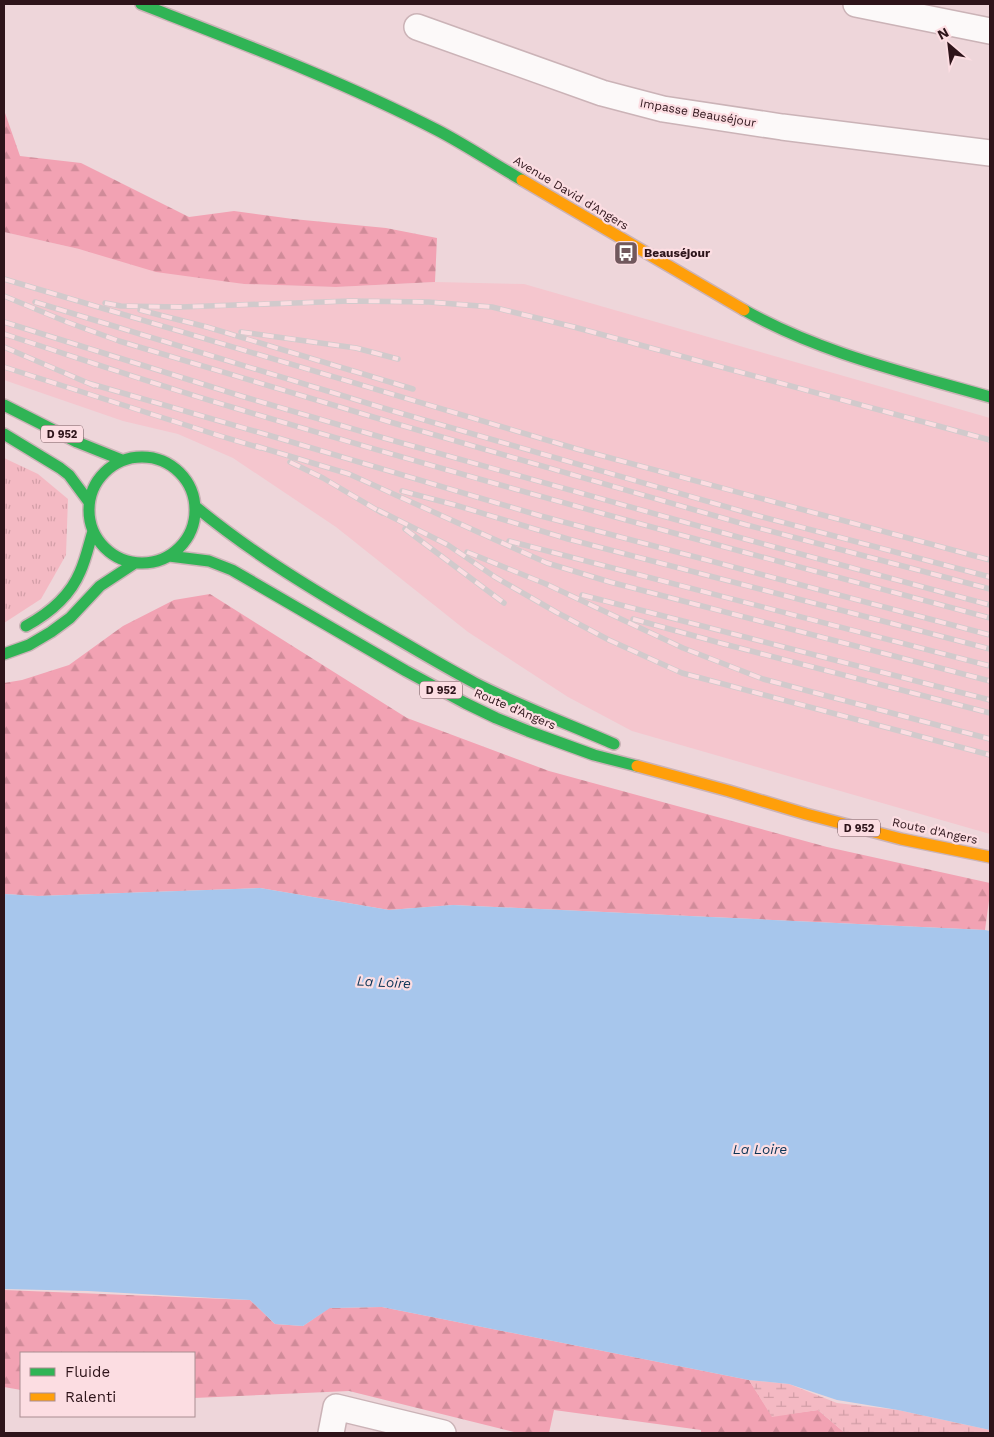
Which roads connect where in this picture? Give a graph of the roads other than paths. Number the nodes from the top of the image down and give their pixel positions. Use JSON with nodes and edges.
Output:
{"nodes":[{"id":1,"x":140,"y":4,"type":"edge"},
{"id":2,"x":856,"y":4,"type":"edge"},
{"id":3,"x":417,"y":27,"type":"dead end"},
{"id":4,"x":990,"y":31,"type":"edge"},
{"id":5,"x":990,"y":153,"type":"edge"},
{"id":6,"x":990,"y":397,"type":"edge"},
{"id":7,"x":4,"y":405,"type":"edge"},
{"id":8,"x":4,"y":434,"type":"edge"},
{"id":9,"x":122,"y":460,"type":"junction"},
{"id":10,"x":89,"y":502,"type":"junction"},
{"id":11,"x":196,"y":507,"type":"junction"},
{"id":12,"x":93,"y":531,"type":"junction"},
{"id":13,"x":170,"y":556,"type":"junction"},
{"id":14,"x":135,"y":563,"type":"junction"},
{"id":15,"x":19,"y":630,"type":"dead end"},
{"id":16,"x":4,"y":654,"type":"edge"},
{"id":17,"x":628,"y":750,"type":"dead end"},
{"id":18,"x":647,"y":758,"type":"dead end"},
{"id":19,"x":729,"y":791,"type":"junction"},
{"id":20,"x":990,"y":857,"type":"edge"},
{"id":21,"x":331,"y":1433,"type":"edge"},
{"id":22,"x":443,"y":1433,"type":"edge"}],
"edges":[{"from":1,"to":6,"type":"main road","name":"Avenue David d'Angers"},
{"from":2,"to":4,"type":"street"},
{"from":3,"to":5,"type":"street","name":"Impasse Beauséjour"},
{"from":7,"to":9,"type":"main road","number":"D 952"},
{"from":8,"to":10,"type":"main road","number":"D 952"},
{"from":9,"to":10,"type":"main road"},
{"from":9,"to":11,"type":"main road"},
{"from":10,"to":12,"type":"main road"},
{"from":11,"to":13,"type":"main road"},
{"from":11,"to":17,"type":"main road","name":"Route d'Angers","number":"D 952"},
{"from":12,"to":14,"type":"main road"},
{"from":12,"to":15,"type":"main road"},
{"from":13,"to":14,"type":"main road"},
{"from":13,"to":19,"type":"main road","name":"Route d'Angers","number":"D 952"},
{"from":14,"to":16,"type":"main road"},
{"from":18,"to":19,"type":"main road","name":"Route d'Angers","number":"D 952"},
{"from":19,"to":20,"type":"main road","name":"Route d'Angers","number":"D 952"},
{"from":21,"to":22,"type":"street"}]}
